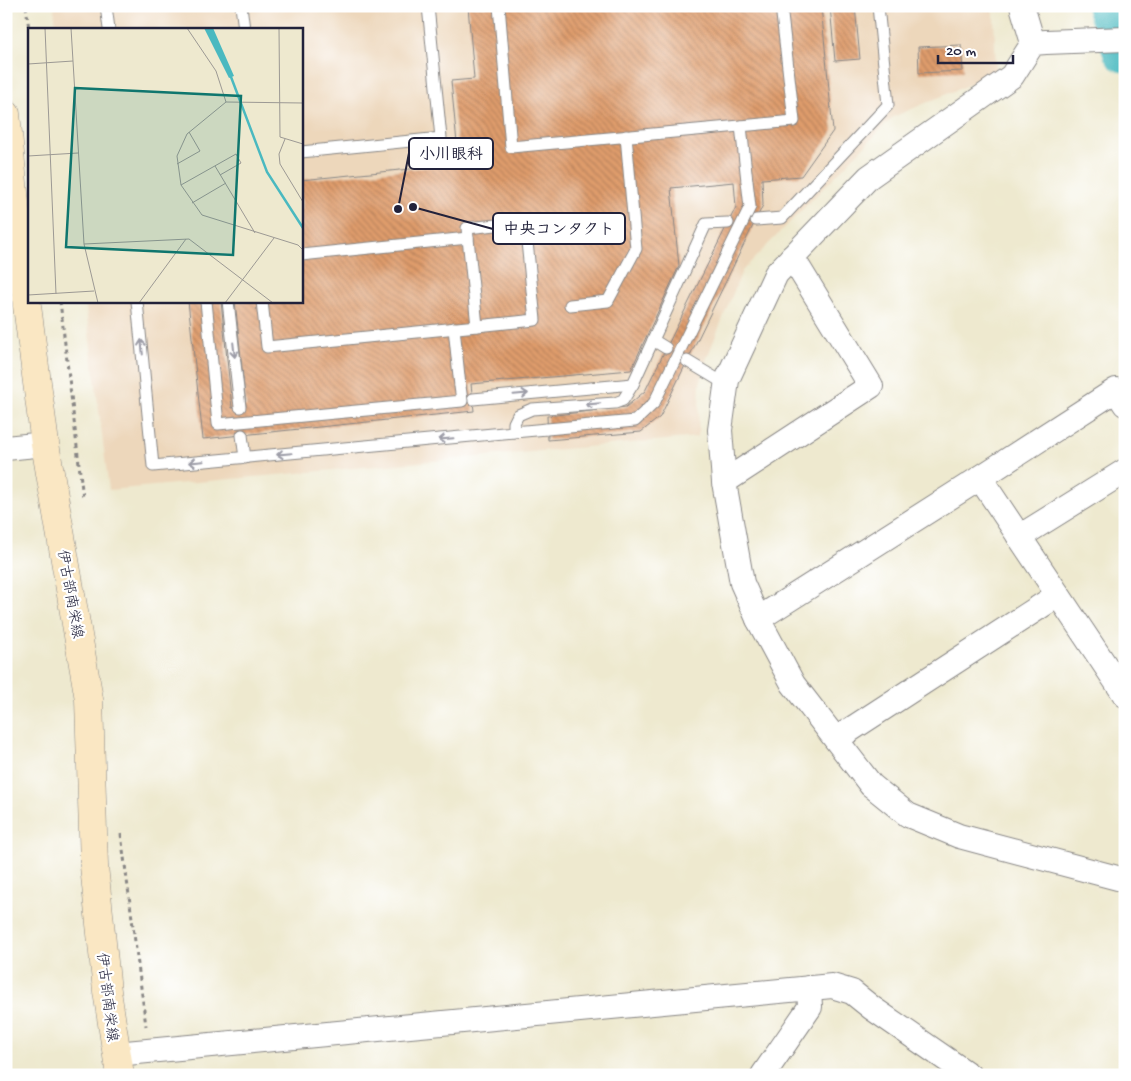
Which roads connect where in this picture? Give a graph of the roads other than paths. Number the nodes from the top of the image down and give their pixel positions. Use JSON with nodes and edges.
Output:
{"nodes":[{"id":1,"x":106,"y":6,"type":"edge"},
{"id":2,"x":241,"y":6,"type":"edge"},
{"id":3,"x":428,"y":6,"type":"edge"},
{"id":4,"x":498,"y":6,"type":"edge"},
{"id":5,"x":781,"y":6,"type":"edge"},
{"id":6,"x":878,"y":6,"type":"edge"},
{"id":7,"x":1022,"y":6,"type":"edge"},
{"id":8,"x":109,"y":28,"type":"edge"},
{"id":9,"x":244,"y":28,"type":"edge"},
{"id":10,"x":1125,"y":39,"type":"edge"},
{"id":11,"x":1040,"y":43,"type":"junction"},
{"id":12,"x":6,"y":114,"type":"edge"},
{"id":13,"x":741,"y":126,"type":"junction"},
{"id":14,"x":626,"y":136,"type":"junction"},
{"id":15,"x":302,"y":152,"type":"edge"},
{"id":16,"x":756,"y":220,"type":"dead end"},
{"id":17,"x":728,"y":223,"type":"dead end"},
{"id":18,"x":24,"y":234,"type":"edge"},
{"id":19,"x":468,"y":238,"type":"junction"},
{"id":20,"x":302,"y":255,"type":"edge"},
{"id":21,"x":792,"y":257,"type":"junction"},
{"id":22,"x":28,"y":274,"type":"edge"},
{"id":23,"x":31,"y":302,"type":"edge"},
{"id":24,"x":137,"y":302,"type":"edge"},
{"id":25,"x":206,"y":302,"type":"edge"},
{"id":26,"x":228,"y":302,"type":"edge"},
{"id":27,"x":262,"y":302,"type":"edge"},
{"id":28,"x":570,"y":304,"type":"dead end"},
{"id":29,"x":477,"y":326,"type":"junction"},
{"id":30,"x":454,"y":328,"type":"junction"},
{"id":31,"x":653,"y":340,"type":"junction"},
{"id":32,"x":666,"y":348,"type":"dead end"},
{"id":33,"x":687,"y":361,"type":"dead end"},
{"id":34,"x":633,"y":384,"type":"junction"},
{"id":35,"x":727,"y":385,"type":"junction"},
{"id":36,"x":473,"y":399,"type":"dead end"},
{"id":37,"x":1125,"y":404,"type":"edge"},
{"id":38,"x":240,"y":407,"type":"dead end"},
{"id":39,"x":514,"y":432,"type":"junction"},
{"id":40,"x":242,"y":435,"type":"dead end"},
{"id":41,"x":45,"y":444,"type":"junction"},
{"id":42,"x":6,"y":448,"type":"edge"},
{"id":43,"x":245,"y":458,"type":"junction"},
{"id":44,"x":1125,"y":471,"type":"edge"},
{"id":45,"x":980,"y":478,"type":"junction"},
{"id":46,"x":724,"y":482,"type":"junction"},
{"id":47,"x":1019,"y":537,"type":"junction"},
{"id":48,"x":1058,"y":595,"type":"junction"},
{"id":49,"x":758,"y":619,"type":"junction"},
{"id":50,"x":1125,"y":695,"type":"edge"},
{"id":51,"x":836,"y":739,"type":"junction"},
{"id":52,"x":1125,"y":880,"type":"edge"},
{"id":53,"x":809,"y":988,"type":"junction"},
{"id":54,"x":118,"y":1064,"type":"edge"},
{"id":55,"x":763,"y":1075,"type":"edge"},
{"id":56,"x":969,"y":1075,"type":"edge"}],
"edges":[{"from":1,"to":8,"type":"lane"},
{"from":2,"to":9,"type":"lane"},
{"from":3,"to":15,"type":"lane"},
{"from":4,"to":14,"type":"lane"},
{"from":5,"to":13,"type":"lane"},
{"from":6,"to":16,"type":"lane"},
{"from":7,"to":11,"type":"street"},
{"from":10,"to":11,"type":"street"},
{"from":11,"to":21,"type":"street"},
{"from":12,"to":18,"type":"main road","name":"伊古部南栄線"},
{"from":13,"to":14,"type":"lane"},
{"from":13,"to":39,"type":"lane","bridge":true},
{"from":14,"to":28,"type":"lane"},
{"from":17,"to":31,"type":"lane"},
{"from":18,"to":22,"type":"main road","name":"伊古部南栄線"},
{"from":19,"to":20,"type":"lane"},
{"from":19,"to":29,"type":"lane"},
{"from":19,"to":29,"type":"lane"},
{"from":21,"to":35,"type":"street"},
{"from":21,"to":46,"type":"street"},
{"from":23,"to":41,"type":"main road","name":"伊古部南栄線"},
{"from":43,"to":24,"type":"lane","one_way":true},
{"from":25,"to":30,"type":"lane","bridge":true},
{"from":26,"to":38,"type":"lane","one_way":true},
{"from":27,"to":30,"type":"lane"},
{"from":29,"to":30,"type":"lane"},
{"from":31,"to":32,"type":"lane"},
{"from":31,"to":34,"type":"lane"},
{"from":33,"to":35,"type":"lane"},
{"from":36,"to":34,"type":"lane","one_way":true},
{"from":34,"to":39,"type":"lane","one_way":true},
{"from":35,"to":46,"type":"street"},
{"from":37,"to":45,"type":"street"},
{"from":39,"to":43,"type":"lane","one_way":true},
{"from":40,"to":43,"type":"lane"},
{"from":41,"to":42,"type":"street"},
{"from":41,"to":54,"type":"main road","name":"伊古部南栄線"},
{"from":44,"to":47,"type":"street"},
{"from":45,"to":47,"type":"street"},
{"from":45,"to":49,"type":"street"},
{"from":46,"to":49,"type":"street"},
{"from":47,"to":48,"type":"street"},
{"from":48,"to":50,"type":"street"},
{"from":48,"to":51,"type":"street"},
{"from":49,"to":51,"type":"street"},
{"from":51,"to":52,"type":"street"},
{"from":53,"to":54,"type":"street"},
{"from":53,"to":55,"type":"street"},
{"from":53,"to":56,"type":"street"}]}
